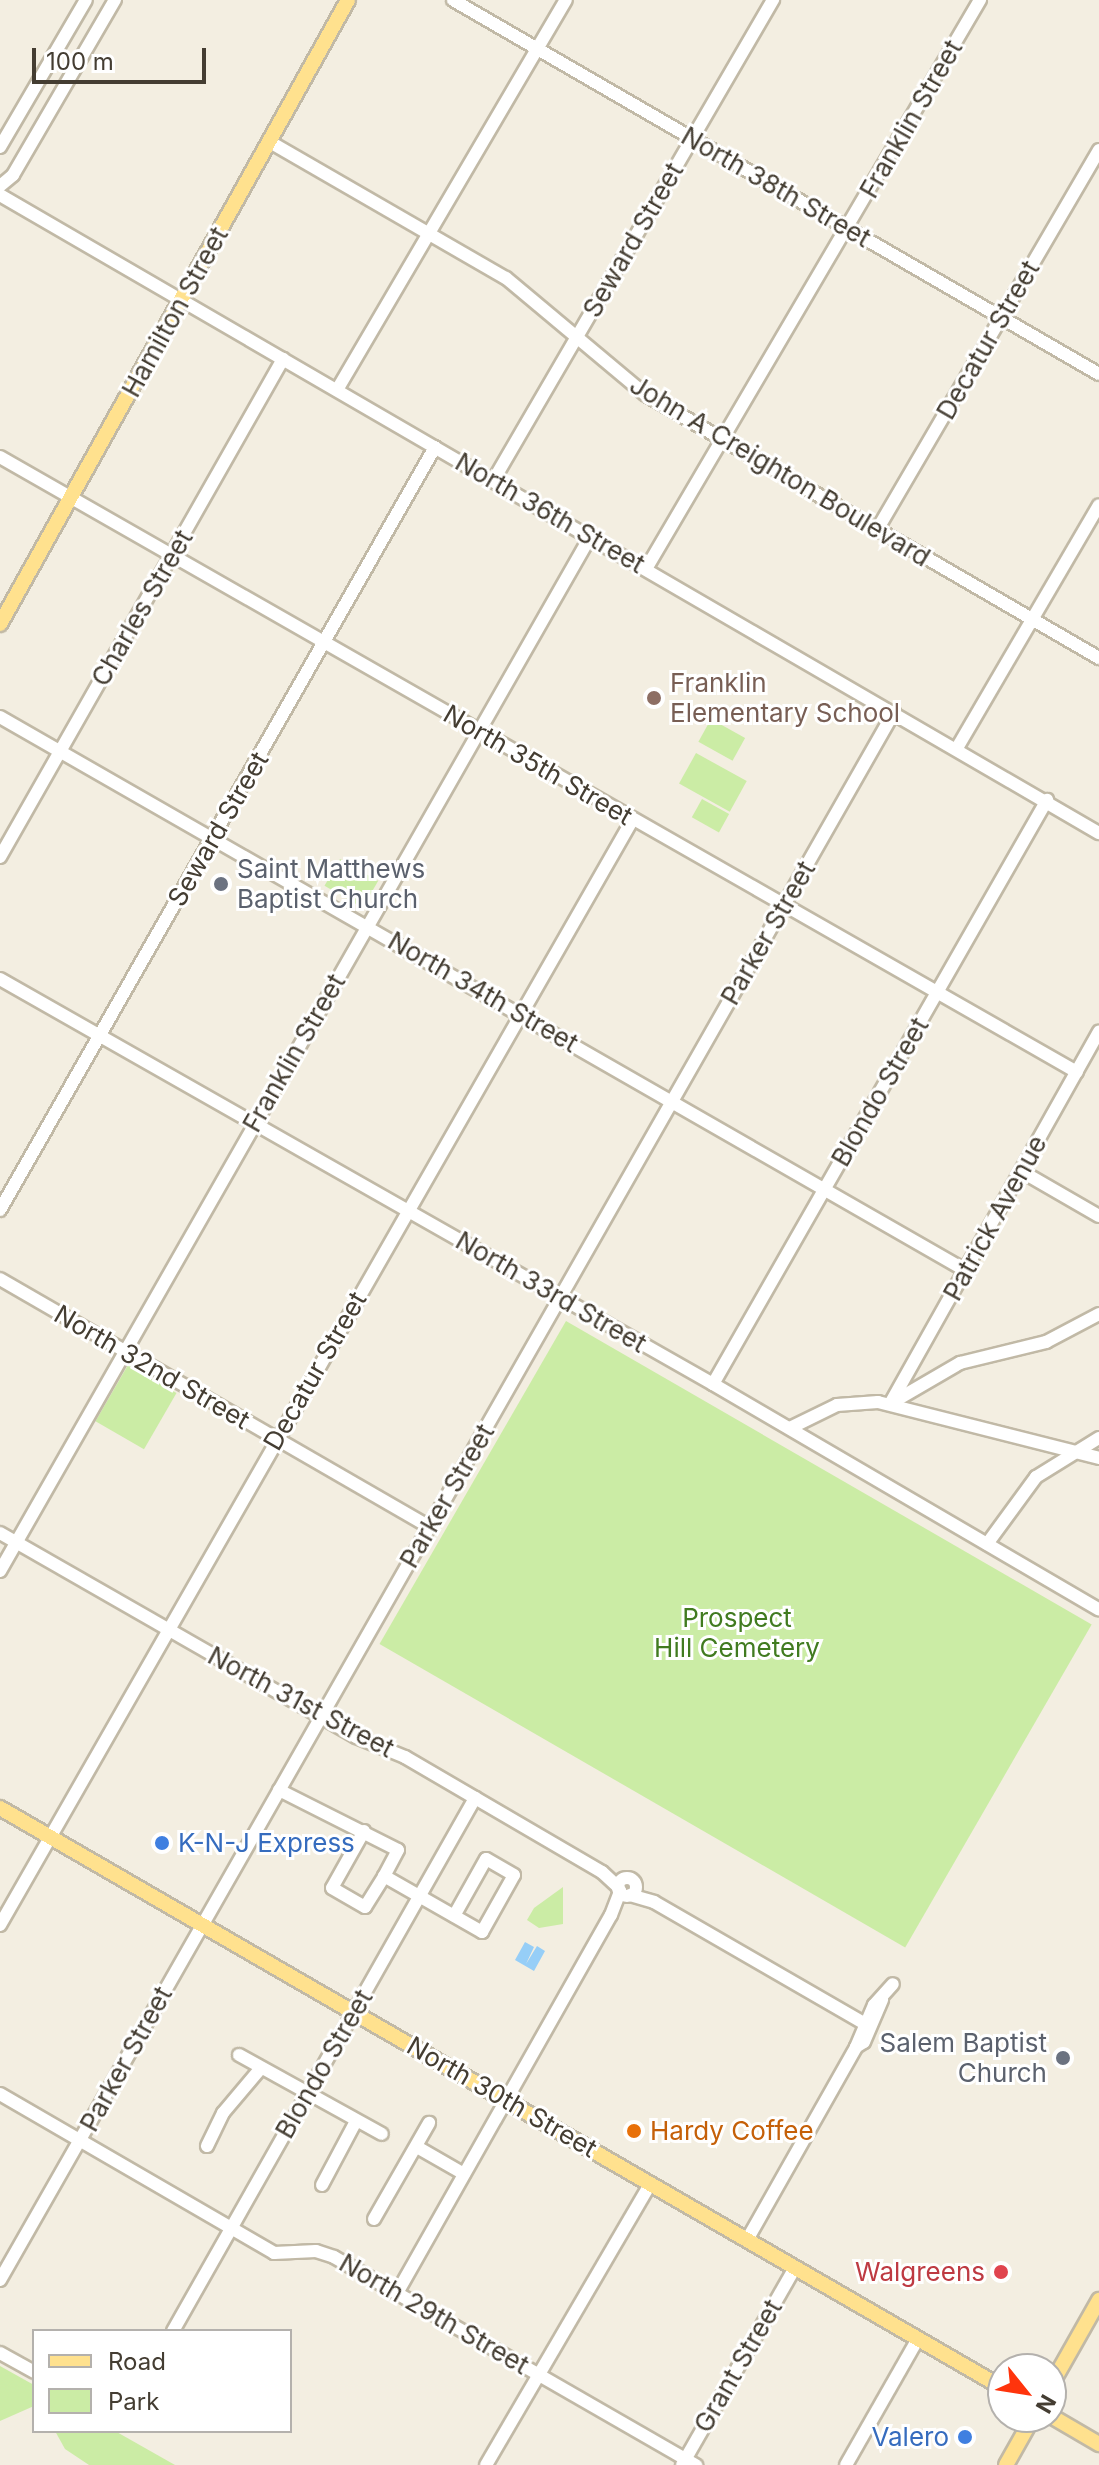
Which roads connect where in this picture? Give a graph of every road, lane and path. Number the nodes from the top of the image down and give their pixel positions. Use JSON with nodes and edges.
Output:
{"nodes":[{"id":1,"x":86,"y":0,"type":"edge"},
{"id":2,"x":115,"y":0,"type":"edge"},
{"id":3,"x":348,"y":0,"type":"edge"},
{"id":4,"x":453,"y":0,"type":"edge"},
{"id":5,"x":566,"y":0,"type":"edge"},
{"id":6,"x":773,"y":0,"type":"edge"},
{"id":7,"x":980,"y":0,"type":"edge"},
{"id":8,"x":78,"y":13,"type":"junction"},
{"id":9,"x":100,"y":26,"type":"junction"},
{"id":10,"x":538,"y":49,"type":"junction"},
{"id":11,"x":692,"y":138,"type":"junction"},
{"id":12,"x":270,"y":142,"type":"junction"},
{"id":13,"x":0,"y":147,"type":"edge"},
{"id":14,"x":1099,"y":150,"type":"edge"},
{"id":15,"x":0,"y":186,"type":"edge"},
{"id":16,"x":0,"y":195,"type":"edge"},
{"id":17,"x":847,"y":229,"type":"junction"},
{"id":18,"x":429,"y":233,"type":"junction"},
{"id":19,"x":182,"y":300,"type":"junction"},
{"id":20,"x":1001,"y":318,"type":"junction"},
{"id":21,"x":577,"y":336,"type":"junction"},
{"id":22,"x":283,"y":359,"type":"junction"},
{"id":23,"x":1099,"y":374,"type":"edge"},
{"id":24,"x":337,"y":390,"type":"junction"},
{"id":25,"x":722,"y":440,"type":"junction"},
{"id":26,"x":435,"y":447,"type":"junction"},
{"id":27,"x":0,"y":457,"type":"edge"},
{"id":28,"x":493,"y":481,"type":"junction"},
{"id":29,"x":70,"y":497,"type":"junction"},
{"id":30,"x":1099,"y":505,"type":"edge"},
{"id":31,"x":877,"y":530,"type":"junction"},
{"id":32,"x":590,"y":537,"type":"junction"},
{"id":33,"x":172,"y":556,"type":"junction"},
{"id":34,"x":646,"y":569,"type":"junction"},
{"id":35,"x":1032,"y":620,"type":"junction"},
{"id":36,"x":0,"y":624,"type":"edge"},
{"id":37,"x":323,"y":642,"type":"junction"},
{"id":38,"x":1099,"y":658,"type":"edge"},
{"id":39,"x":894,"y":712,"type":"junction"},
{"id":40,"x":0,"y":717,"type":"edge"},
{"id":41,"x":478,"y":731,"type":"junction"},
{"id":42,"x":957,"y":748,"type":"junction"},
{"id":43,"x":60,"y":752,"type":"junction"},
{"id":44,"x":1047,"y":800,"type":"junction"},
{"id":45,"x":633,"y":819,"type":"junction"},
{"id":46,"x":1099,"y":833,"type":"edge"},
{"id":47,"x":213,"y":837,"type":"junction"},
{"id":48,"x":0,"y":857,"type":"edge"},
{"id":49,"x":784,"y":905,"type":"junction"},
{"id":50,"x":367,"y":925,"type":"junction"},
{"id":51,"x":0,"y":979,"type":"edge"},
{"id":52,"x":937,"y":992,"type":"junction"},
{"id":53,"x":520,"y":1014,"type":"junction"},
{"id":54,"x":1099,"y":1032,"type":"edge"},
{"id":55,"x":100,"y":1036,"type":"junction"},
{"id":56,"x":1077,"y":1072,"type":"junction"},
{"id":57,"x":672,"y":1101,"type":"junction"},
{"id":58,"x":253,"y":1124,"type":"junction"},
{"id":59,"x":1021,"y":1171,"type":"junction"},
{"id":60,"x":824,"y":1189,"type":"junction"},
{"id":61,"x":0,"y":1210,"type":"edge"},
{"id":62,"x":407,"y":1210,"type":"junction"},
{"id":63,"x":1099,"y":1216,"type":"edge"},
{"id":64,"x":965,"y":1270,"type":"junction"},
{"id":65,"x":0,"y":1279,"type":"edge"},
{"id":66,"x":561,"y":1297,"type":"junction"},
{"id":67,"x":1099,"y":1314,"type":"edge"},
{"id":68,"x":125,"y":1351,"type":"junction"},
{"id":69,"x":713,"y":1384,"type":"junction"},
{"id":70,"x":890,"y":1404,"type":"junction"},
{"id":71,"x":790,"y":1428,"type":"junction"},
{"id":72,"x":1099,"y":1438,"type":"edge"},
{"id":73,"x":276,"y":1439,"type":"junction"},
{"id":74,"x":1072,"y":1450,"type":"junction"},
{"id":75,"x":1099,"y":1458,"type":"edge"},
{"id":76,"x":429,"y":1527,"type":"junction"},
{"id":77,"x":0,"y":1533,"type":"edge"},
{"id":78,"x":16,"y":1542,"type":"junction"},
{"id":79,"x":987,"y":1544,"type":"junction"},
{"id":80,"x":0,"y":1571,"type":"edge"},
{"id":81,"x":1099,"y":1610,"type":"edge"},
{"id":82,"x":168,"y":1630,"type":"junction"},
{"id":83,"x":320,"y":1717,"type":"junction"},
{"id":84,"x":279,"y":1790,"type":"junction"},
{"id":85,"x":475,"y":1798,"type":"junction"},
{"id":86,"x":0,"y":1808,"type":"edge"},
{"id":87,"x":364,"y":1831,"type":"junction"},
{"id":88,"x":50,"y":1837,"type":"junction"},
{"id":89,"x":384,"y":1876,"type":"junction"},
{"id":90,"x":627,"y":1888,"type":"junction"},
{"id":91,"x":419,"y":1896,"type":"junction"},
{"id":92,"x":454,"y":1916,"type":"junction"},
{"id":93,"x":0,"y":1925,"type":"edge"},
{"id":94,"x":202,"y":1925,"type":"junction"},
{"id":95,"x":893,"y":1984,"type":"dead end"},
{"id":96,"x":882,"y":2000,"type":"junction"},
{"id":97,"x":353,"y":2012,"type":"junction"},
{"id":98,"x":864,"y":2023,"type":"junction"},
{"id":99,"x":856,"y":2047,"type":"junction"},
{"id":100,"x":239,"y":2055,"type":"dead end"},
{"id":101,"x":261,"y":2068,"type":"junction"},
{"id":102,"x":308,"y":2092,"type":"junction"},
{"id":103,"x":0,"y":2094,"type":"edge"},
{"id":104,"x":508,"y":2100,"type":"junction"},
{"id":105,"x":355,"y":2123,"type":"junction"},
{"id":106,"x":429,"y":2123,"type":"dead end"},
{"id":107,"x":382,"y":2134,"type":"dead end"},
{"id":108,"x":80,"y":2140,"type":"junction"},
{"id":109,"x":207,"y":2146,"type":"dead end"},
{"id":110,"x":417,"y":2147,"type":"junction"},
{"id":111,"x":464,"y":2174,"type":"junction"},
{"id":112,"x":650,"y":2184,"type":"junction"},
{"id":113,"x":322,"y":2185,"type":"dead end"},
{"id":114,"x":374,"y":2219,"type":"dead end"},
{"id":115,"x":231,"y":2228,"type":"junction"},
{"id":116,"x":747,"y":2240,"type":"junction"},
{"id":117,"x":795,"y":2268,"type":"junction"},
{"id":118,"x":0,"y":2280,"type":"edge"},
{"id":119,"x":397,"y":2293,"type":"junction"},
{"id":120,"x":1099,"y":2300,"type":"edge"},
{"id":121,"x":174,"y":2329,"type":"edge"},
{"id":122,"x":918,"y":2339,"type":"junction"},
{"id":123,"x":0,"y":2353,"type":"edge"},
{"id":124,"x":1067,"y":2357,"type":"edge"},
{"id":125,"x":32,"y":2371,"type":"edge"},
{"id":126,"x":538,"y":2374,"type":"junction"},
{"id":127,"x":987,"y":2379,"type":"edge"},
{"id":128,"x":1067,"y":2425,"type":"edge"},
{"id":129,"x":1024,"y":2433,"type":"edge"},
{"id":130,"x":1099,"y":2444,"type":"edge"},
{"id":131,"x":688,"y":2463,"type":"edge"},
{"id":132,"x":486,"y":2465,"type":"edge"},
{"id":133,"x":846,"y":2465,"type":"edge"},
{"id":134,"x":1006,"y":2465,"type":"edge"}],
"edges":[{"from":1,"to":8,"type":"street"},
{"from":2,"to":9,"type":"street"},
{"from":3,"to":12,"type":"main road","name":"Hamilton Street"},
{"from":4,"to":10,"type":"street","name":"North 38th Street"},
{"from":5,"to":10,"type":"street"},
{"from":6,"to":11,"type":"street","name":"Seward Street"},
{"from":7,"to":17,"type":"street","name":"Franklin Street"},
{"from":8,"to":9,"type":"street"},
{"from":8,"to":13,"type":"street"},
{"from":9,"to":15,"type":"street"},
{"from":10,"to":11,"type":"street","name":"North 38th Street"},
{"from":10,"to":18,"type":"street"},
{"from":11,"to":17,"type":"street","name":"North 38th Street"},
{"from":11,"to":21,"type":"street","name":"Seward Street"},
{"from":12,"to":18,"type":"street","name":"John A Creighton Boulevard"},
{"from":12,"to":19,"type":"main road","name":"Hamilton Street"},
{"from":14,"to":20,"type":"street","name":"Decatur Street"},
{"from":16,"to":19,"type":"street","name":"North 36th Street"},
{"from":17,"to":20,"type":"street","name":"North 38th Street"},
{"from":17,"to":25,"type":"street","name":"Franklin Street"},
{"from":18,"to":21,"type":"street","name":"John A Creighton Boulevard"},
{"from":18,"to":24,"type":"street"},
{"from":19,"to":22,"type":"street","name":"North 36th Street"},
{"from":19,"to":29,"type":"main road","name":"Hamilton Street"},
{"from":20,"to":23,"type":"street","name":"North 38th Street"},
{"from":20,"to":31,"type":"street","name":"Decatur Street"},
{"from":21,"to":25,"type":"street","name":"John A Creighton Boulevard"},
{"from":21,"to":28,"type":"street","name":"Seward Street"},
{"from":22,"to":24,"type":"street","name":"North 36th Street"},
{"from":22,"to":33,"type":"street","name":"Charles Street"},
{"from":24,"to":26,"type":"street","name":"North 36th Street"},
{"from":25,"to":31,"type":"street","name":"John A Creighton Boulevard"},
{"from":25,"to":34,"type":"street","name":"Franklin Street"},
{"from":26,"to":28,"type":"street","name":"North 36th Street"},
{"from":26,"to":37,"type":"street","name":"Seward Street"},
{"from":27,"to":29,"type":"street","name":"North 35th Street"},
{"from":28,"to":32,"type":"street","name":"North 36th Street"},
{"from":29,"to":33,"type":"street","name":"North 35th Street"},
{"from":29,"to":36,"type":"main road","name":"Hamilton Street"},
{"from":30,"to":35,"type":"street"},
{"from":31,"to":35,"type":"street","name":"John A Creighton Boulevard"},
{"from":32,"to":34,"type":"street","name":"North 36th Street"},
{"from":32,"to":41,"type":"street","name":"Franklin Street"},
{"from":33,"to":37,"type":"street","name":"North 35th Street"},
{"from":33,"to":43,"type":"street","name":"Charles Street"},
{"from":34,"to":39,"type":"street","name":"North 36th Street"},
{"from":35,"to":38,"type":"street","name":"John A Creighton Boulevard"},
{"from":35,"to":42,"type":"street"},
{"from":37,"to":41,"type":"street","name":"North 35th Street"},
{"from":37,"to":47,"type":"street","name":"Seward Street"},
{"from":39,"to":42,"type":"street","name":"North 36th Street"},
{"from":39,"to":49,"type":"street","name":"Parker Street"},
{"from":40,"to":43,"type":"street","name":"North 34th Street"},
{"from":41,"to":45,"type":"street","name":"North 35th Street"},
{"from":41,"to":50,"type":"street","name":"Franklin Street"},
{"from":42,"to":44,"type":"street","name":"North 36th Street"},
{"from":43,"to":47,"type":"street","name":"North 34th Street"},
{"from":43,"to":48,"type":"street","name":"Charles Street"},
{"from":44,"to":46,"type":"street","name":"North 36th Street"},
{"from":44,"to":52,"type":"street","name":"Blondo Street"},
{"from":45,"to":49,"type":"street","name":"North 35th Street"},
{"from":45,"to":53,"type":"street","name":"Decatur Street"},
{"from":47,"to":50,"type":"street","name":"North 34th Street"},
{"from":47,"to":55,"type":"street","name":"Seward Street"},
{"from":49,"to":52,"type":"street","name":"North 35th Street"},
{"from":49,"to":57,"type":"street","name":"Parker Street"},
{"from":50,"to":53,"type":"street","name":"North 34th Street"},
{"from":50,"to":58,"type":"street","name":"Franklin Street"},
{"from":51,"to":55,"type":"street","name":"North 33rd Street"},
{"from":52,"to":56,"type":"street","name":"North 35th Street"},
{"from":52,"to":60,"type":"street","name":"Blondo Street"},
{"from":53,"to":57,"type":"street","name":"North 34th Street"},
{"from":53,"to":62,"type":"street","name":"Decatur Street"},
{"from":54,"to":56,"type":"street","name":"Patrick Avenue"},
{"from":55,"to":58,"type":"street","name":"North 33rd Street"},
{"from":55,"to":61,"type":"street","name":"Seward Street"},
{"from":56,"to":59,"type":"street","name":"Patrick Avenue"},
{"from":57,"to":60,"type":"street","name":"North 34th Street"},
{"from":57,"to":66,"type":"street","name":"Parker Street"},
{"from":58,"to":62,"type":"street","name":"North 33rd Street"},
{"from":58,"to":68,"type":"street","name":"Franklin Street"},
{"from":59,"to":63,"type":"street"},
{"from":59,"to":64,"type":"street","name":"Patrick Avenue"},
{"from":60,"to":64,"type":"street","name":"North 34th Street"},
{"from":60,"to":69,"type":"street","name":"Blondo Street"},
{"from":62,"to":66,"type":"street","name":"North 33rd Street"},
{"from":62,"to":73,"type":"street","name":"Decatur Street"},
{"from":64,"to":70,"type":"street","name":"Patrick Avenue"},
{"from":65,"to":68,"type":"street","name":"North 32nd Street"},
{"from":66,"to":69,"type":"street","name":"North 33rd Street"},
{"from":66,"to":76,"type":"street","name":"Parker Street"},
{"from":67,"to":70,"type":"street"},
{"from":68,"to":73,"type":"street","name":"North 32nd Street"},
{"from":68,"to":78,"type":"street","name":"Franklin Street"},
{"from":69,"to":71,"type":"street","name":"North 33rd Street"},
{"from":70,"to":71,"type":"street"},
{"from":70,"to":74,"type":"street"},
{"from":71,"to":79,"type":"street","name":"North 33rd Street"},
{"from":72,"to":74,"type":"street"},
{"from":73,"to":76,"type":"street","name":"North 32nd Street"},
{"from":73,"to":82,"type":"street","name":"Decatur Street"},
{"from":74,"to":75,"type":"street"},
{"from":74,"to":79,"type":"street"},
{"from":76,"to":83,"type":"street","name":"Parker Street"},
{"from":77,"to":78,"type":"street","name":"North 31st Street"},
{"from":78,"to":80,"type":"street","name":"Franklin Street"},
{"from":78,"to":82,"type":"street","name":"North 31st Street"},
{"from":79,"to":81,"type":"street","name":"North 33rd Street"},
{"from":82,"to":83,"type":"street","name":"North 31st Street"},
{"from":82,"to":88,"type":"street","name":"Decatur Street"},
{"from":83,"to":84,"type":"street","name":"Parker Street"},
{"from":83,"to":85,"type":"street","name":"North 31st Street"},
{"from":84,"to":87,"type":"street"},
{"from":84,"to":94,"type":"street","name":"Parker Street"},
{"from":85,"to":90,"type":"street","name":"North 31st Street"},
{"from":85,"to":91,"type":"street","name":"Blondo Street"},
{"from":86,"to":88,"type":"main road","name":"North 30th Street"},
{"from":87,"to":89,"type":"street"},
{"from":87,"to":89,"type":"street"},
{"from":88,"to":93,"type":"street","name":"Decatur Street"},
{"from":88,"to":94,"type":"main road","name":"North 30th Street"},
{"from":89,"to":91,"type":"street"},
{"from":90,"to":98,"type":"street","name":"North 31st Street"},
{"from":90,"to":104,"type":"street"},
{"from":91,"to":92,"type":"street"},
{"from":91,"to":97,"type":"street","name":"Blondo Street"},
{"from":92,"to":92,"type":"street"},
{"from":94,"to":97,"type":"main road","name":"North 30th Street"},
{"from":94,"to":108,"type":"street","name":"Parker Street"},
{"from":95,"to":96,"type":"street"},
{"from":96,"to":98,"type":"street"},
{"from":96,"to":99,"type":"street"},
{"from":97,"to":102,"type":"street","name":"Blondo Street"},
{"from":97,"to":104,"type":"main road","name":"North 30th Street"},
{"from":98,"to":99,"type":"street"},
{"from":99,"to":116,"type":"street"},
{"from":100,"to":101,"type":"street"},
{"from":101,"to":102,"type":"street"},
{"from":101,"to":109,"type":"street"},
{"from":102,"to":105,"type":"street"},
{"from":102,"to":115,"type":"street","name":"Blondo Street"},
{"from":103,"to":108,"type":"street","name":"North 29th Street"},
{"from":104,"to":111,"type":"street"},
{"from":104,"to":112,"type":"main road","name":"North 30th Street"},
{"from":105,"to":107,"type":"street"},
{"from":105,"to":113,"type":"street"},
{"from":106,"to":110,"type":"street"},
{"from":108,"to":115,"type":"street","name":"North 29th Street"},
{"from":108,"to":118,"type":"street","name":"Parker Street"},
{"from":110,"to":111,"type":"street"},
{"from":110,"to":114,"type":"street"},
{"from":111,"to":119,"type":"street"},
{"from":112,"to":116,"type":"main road","name":"North 30th Street"},
{"from":112,"to":126,"type":"street"},
{"from":115,"to":119,"type":"street","name":"North 29th Street"},
{"from":115,"to":121,"type":"street","name":"Blondo Street"},
{"from":116,"to":117,"type":"main road","name":"North 30th Street"},
{"from":117,"to":122,"type":"main road","name":"North 30th Street"},
{"from":117,"to":131,"type":"street","name":"Grant Street"},
{"from":119,"to":126,"type":"street","name":"North 29th Street"},
{"from":120,"to":124,"type":"main road"},
{"from":122,"to":127,"type":"main road","name":"North 30th Street"},
{"from":122,"to":133,"type":"street"},
{"from":123,"to":125,"type":"street"},
{"from":126,"to":131,"type":"street","name":"North 29th Street"},
{"from":126,"to":132,"type":"street"},
{"from":128,"to":130,"type":"main road"},
{"from":129,"to":134,"type":"main road"}]}
